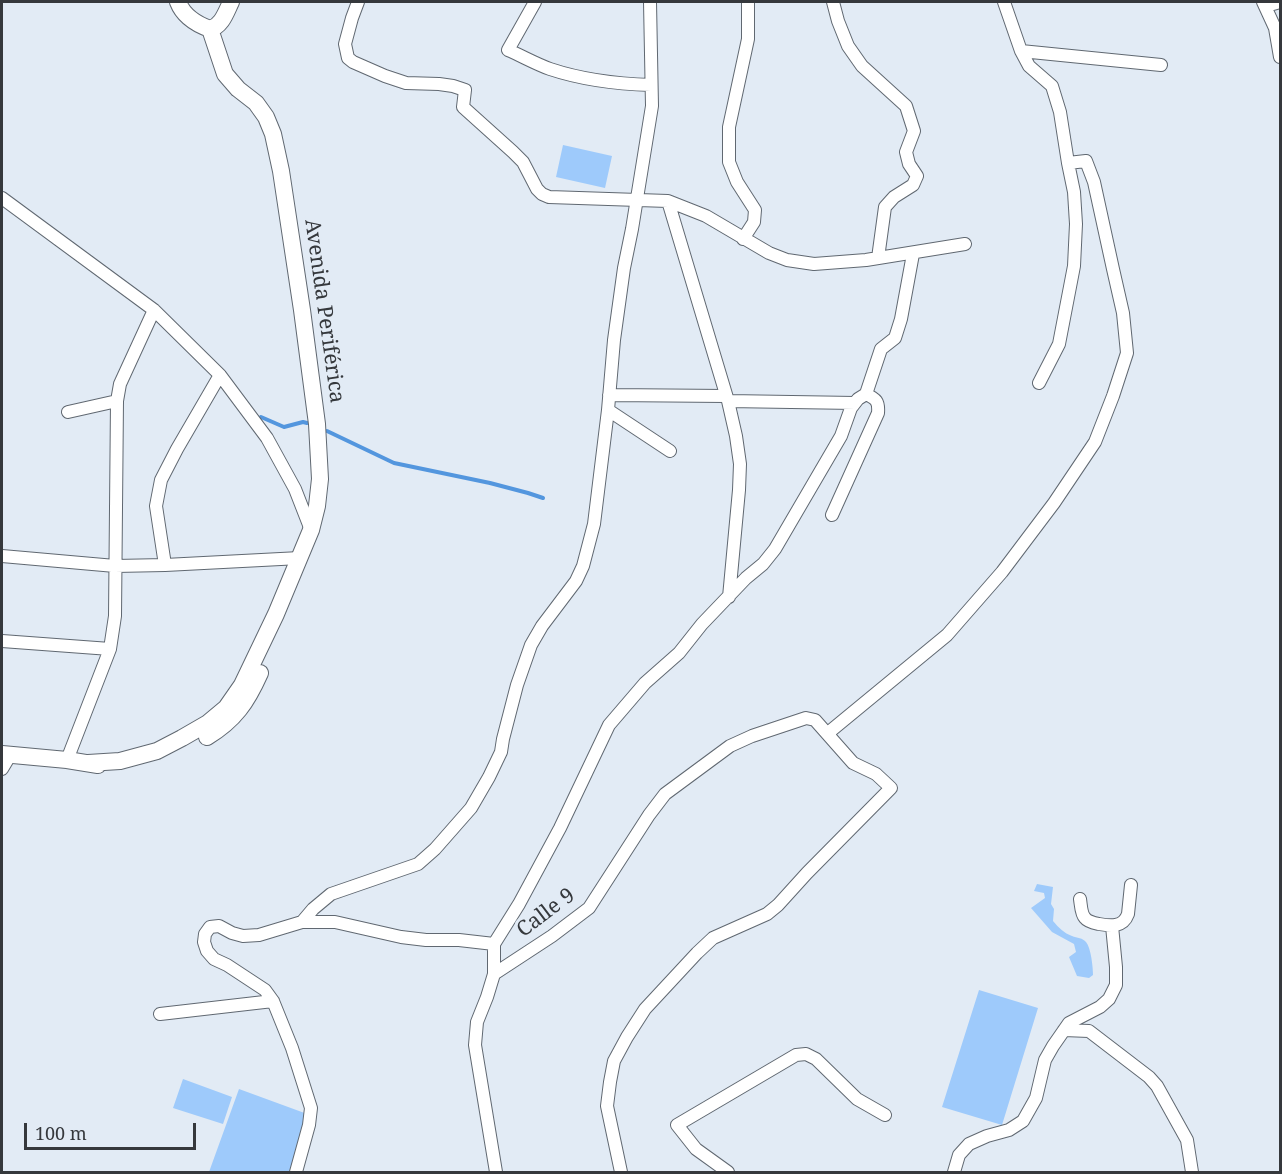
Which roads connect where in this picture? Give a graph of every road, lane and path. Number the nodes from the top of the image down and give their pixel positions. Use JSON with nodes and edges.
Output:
{"nodes":[{"id":1,"x":178,"y":2,"type":"edge"},
{"id":2,"x":231,"y":2,"type":"edge"},
{"id":3,"x":358,"y":2,"type":"edge"},
{"id":4,"x":535,"y":2,"type":"edge"},
{"id":5,"x":650,"y":2,"type":"edge"},
{"id":6,"x":748,"y":2,"type":"edge"},
{"id":7,"x":833,"y":2,"type":"edge"},
{"id":8,"x":1004,"y":2,"type":"edge"},
{"id":9,"x":1281,"y":2,"type":"edge"},
{"id":10,"x":1264,"y":4,"type":"edge"},
{"id":11,"x":210,"y":29,"type":"junction"},
{"id":12,"x":1021,"y":51,"type":"junction"},
{"id":13,"x":1281,"y":57,"type":"edge"},
{"id":14,"x":1161,"y":66,"type":"dead end"},
{"id":15,"x":651,"y":85,"type":"junction"},
{"id":16,"x":1068,"y":163,"type":"junction"},
{"id":17,"x":2,"y":198,"type":"edge"},
{"id":18,"x":637,"y":201,"type":"junction"},
{"id":19,"x":668,"y":201,"type":"junction"},
{"id":20,"x":743,"y":238,"type":"junction"},
{"id":21,"x":965,"y":244,"type":"dead end"},
{"id":22,"x":913,"y":254,"type":"junction"},
{"id":23,"x":878,"y":258,"type":"junction"},
{"id":24,"x":154,"y":310,"type":"junction"},
{"id":25,"x":219,"y":375,"type":"junction"},
{"id":26,"x":1039,"y":383,"type":"dead end"},
{"id":27,"x":866,"y":394,"type":"junction"},
{"id":28,"x":609,"y":395,"type":"junction"},
{"id":29,"x":727,"y":399,"type":"junction"},
{"id":30,"x":117,"y":401,"type":"junction"},
{"id":31,"x":855,"y":403,"type":"junction"},
{"id":32,"x":608,"y":410,"type":"junction"},
{"id":33,"x":68,"y":412,"type":"dead end"},
{"id":34,"x":670,"y":452,"type":"dead end"},
{"id":35,"x":831,"y":515,"type":"dead end"},
{"id":36,"x":311,"y":531,"type":"junction"},
{"id":37,"x":2,"y":556,"type":"edge"},
{"id":38,"x":300,"y":558,"type":"junction"},
{"id":39,"x":165,"y":565,"type":"junction"},
{"id":40,"x":115,"y":566,"type":"junction"},
{"id":41,"x":729,"y":597,"type":"junction"},
{"id":42,"x":2,"y":642,"type":"edge"},
{"id":43,"x":110,"y":649,"type":"junction"},
{"id":44,"x":828,"y":733,"type":"junction"},
{"id":45,"x":6,"y":754,"type":"edge"},
{"id":46,"x":67,"y":760,"type":"junction"},
{"id":47,"x":2,"y":769,"type":"edge"},
{"id":48,"x":1131,"y":885,"type":"dead end"},
{"id":49,"x":1080,"y":899,"type":"dead end"},
{"id":50,"x":302,"y":922,"type":"junction"},
{"id":51,"x":1112,"y":926,"type":"junction"},
{"id":52,"x":494,"y":944,"type":"junction"},
{"id":53,"x":494,"y":974,"type":"junction"},
{"id":54,"x":273,"y":1001,"type":"junction"},
{"id":55,"x":160,"y":1014,"type":"dead end"},
{"id":56,"x":1064,"y":1030,"type":"junction"},
{"id":57,"x":885,"y":1115,"type":"dead end"},
{"id":58,"x":296,"y":1173,"type":"edge"},
{"id":59,"x":496,"y":1173,"type":"edge"},
{"id":60,"x":621,"y":1173,"type":"edge"},
{"id":61,"x":728,"y":1173,"type":"edge"},
{"id":62,"x":954,"y":1173,"type":"edge"},
{"id":63,"x":1192,"y":1173,"type":"edge"}],
"edges":[{"from":1,"to":11,"type":"main road"},
{"from":2,"to":11,"type":"main road"},
{"from":3,"to":18,"type":"street"},
{"from":4,"to":15,"type":"street"},
{"from":5,"to":15,"type":"street"},
{"from":6,"to":20,"type":"street"},
{"from":7,"to":23,"type":"street"},
{"from":8,"to":12,"type":"street"},
{"from":9,"to":10,"type":"street"},
{"from":10,"to":13,"type":"street"},
{"from":11,"to":36,"type":"main road","name":"Avenida Periférica"},
{"from":12,"to":14,"type":"street"},
{"from":12,"to":16,"type":"street"},
{"from":15,"to":18,"type":"street"},
{"from":16,"to":26,"type":"street"},
{"from":16,"to":44,"type":"street"},
{"from":17,"to":24,"type":"street"},
{"from":18,"to":19,"type":"street"},
{"from":18,"to":28,"type":"street"},
{"from":19,"to":20,"type":"street"},
{"from":19,"to":29,"type":"street"},
{"from":20,"to":23,"type":"street"},
{"from":21,"to":22,"type":"street"},
{"from":22,"to":23,"type":"street"},
{"from":22,"to":27,"type":"street"},
{"from":24,"to":25,"type":"street"},
{"from":24,"to":30,"type":"street"},
{"from":25,"to":36,"type":"street"},
{"from":25,"to":39,"type":"street"},
{"from":27,"to":31,"type":"street"},
{"from":27,"to":35,"type":"street"},
{"from":28,"to":29,"type":"street"},
{"from":28,"to":32,"type":"street"},
{"from":29,"to":31,"type":"street"},
{"from":29,"to":41,"type":"street"},
{"from":30,"to":33,"type":"street"},
{"from":30,"to":40,"type":"street"},
{"from":31,"to":41,"type":"street"},
{"from":32,"to":34,"type":"street"},
{"from":32,"to":50,"type":"street"},
{"from":36,"to":38,"type":"main road","name":"Avenida Periférica"},
{"from":37,"to":40,"type":"street"},
{"from":38,"to":39,"type":"street"},
{"from":38,"to":46,"type":"main road","name":"Avenida Periférica"},
{"from":39,"to":40,"type":"street"},
{"from":40,"to":43,"type":"street"},
{"from":41,"to":52,"type":"street"},
{"from":42,"to":43,"type":"street"},
{"from":43,"to":46,"type":"street"},
{"from":44,"to":53,"type":"street","name":"Calle 9"},
{"from":44,"to":60,"type":"street"},
{"from":45,"to":46,"type":"main road","name":"Avenida Periférica"},
{"from":45,"to":47,"type":"street"},
{"from":48,"to":51,"type":"street"},
{"from":49,"to":51,"type":"street"},
{"from":50,"to":52,"type":"street"},
{"from":50,"to":54,"type":"street"},
{"from":51,"to":56,"type":"street"},
{"from":52,"to":53,"type":"street"},
{"from":53,"to":59,"type":"street"},
{"from":54,"to":55,"type":"street"},
{"from":54,"to":58,"type":"street"},
{"from":56,"to":62,"type":"street"},
{"from":56,"to":63,"type":"street"},
{"from":57,"to":61,"type":"street"}]}
